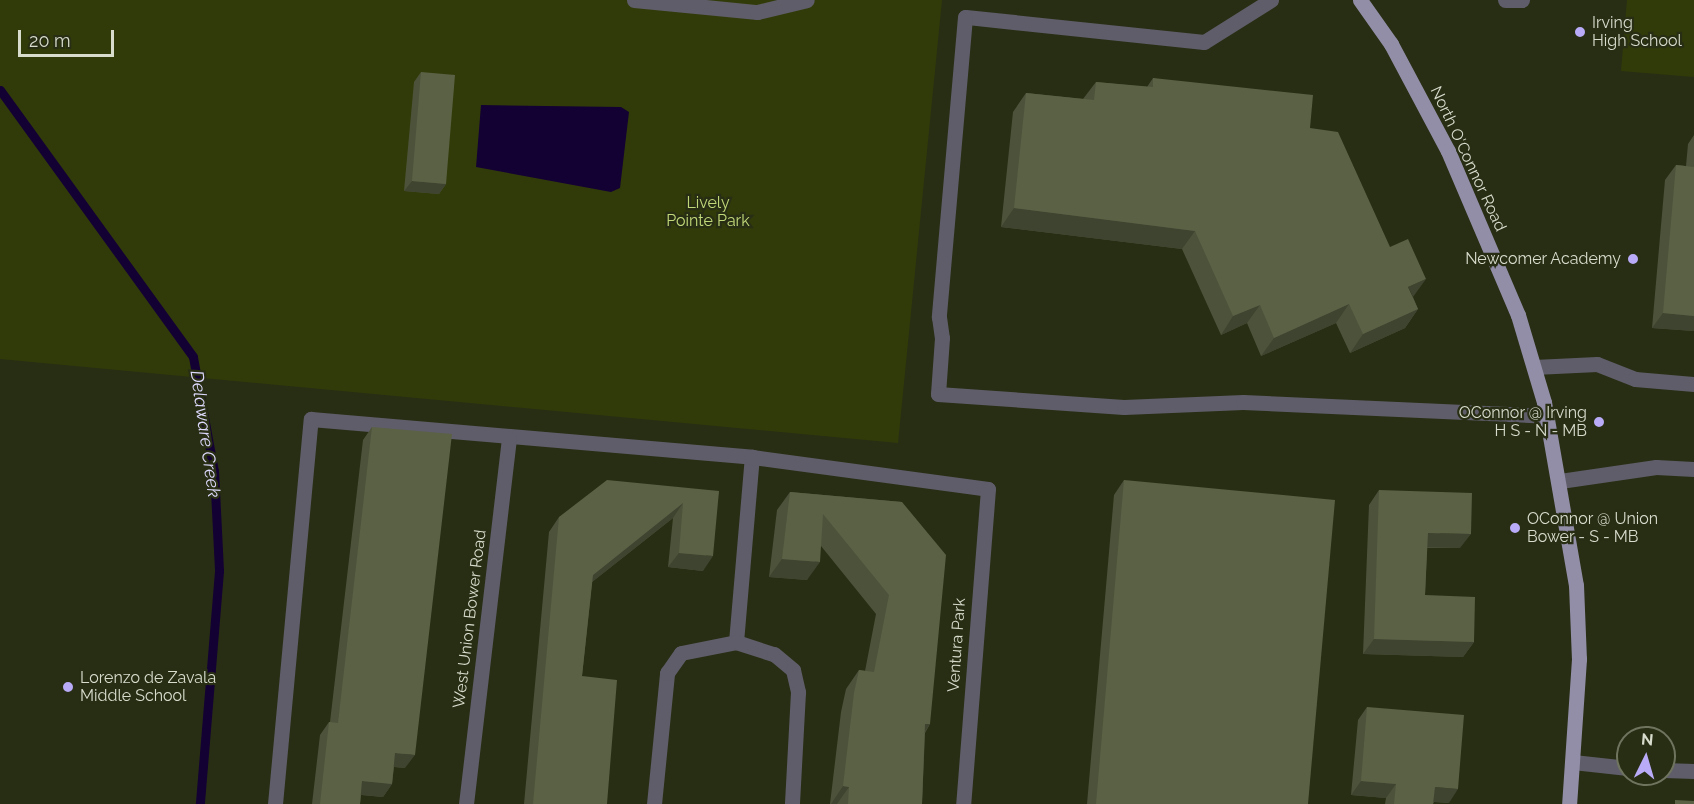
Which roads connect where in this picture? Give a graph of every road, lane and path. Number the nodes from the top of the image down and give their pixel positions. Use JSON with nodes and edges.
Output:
{"nodes":[{"id":1,"x":634,"y":0,"type":"edge"},
{"id":2,"x":807,"y":0,"type":"edge"},
{"id":3,"x":1270,"y":0,"type":"edge"},
{"id":4,"x":1360,"y":0,"type":"edge"},
{"id":5,"x":1505,"y":0,"type":"edge"},
{"id":6,"x":1522,"y":0,"type":"edge"},
{"id":7,"x":1534,"y":367,"type":"junction"},
{"id":8,"x":1694,"y":384,"type":"edge"},
{"id":9,"x":1547,"y":416,"type":"junction"},
{"id":10,"x":509,"y":439,"type":"junction"},
{"id":11,"x":752,"y":457,"type":"junction"},
{"id":12,"x":1694,"y":469,"type":"edge"},
{"id":13,"x":1560,"y":481,"type":"junction"},
{"id":14,"x":736,"y":642,"type":"junction"},
{"id":15,"x":1573,"y":762,"type":"junction"},
{"id":16,"x":1616,"y":767,"type":"edge"},
{"id":17,"x":1676,"y":770,"type":"edge"},
{"id":18,"x":1694,"y":771,"type":"edge"},
{"id":19,"x":275,"y":804,"type":"edge"},
{"id":20,"x":466,"y":804,"type":"edge"},
{"id":21,"x":654,"y":804,"type":"edge"},
{"id":22,"x":792,"y":804,"type":"edge"},
{"id":23,"x":963,"y":804,"type":"edge"},
{"id":24,"x":1569,"y":804,"type":"edge"}],
"edges":[{"from":1,"to":2,"type":"lane"},
{"from":3,"to":9,"type":"lane"},
{"from":4,"to":7,"type":"main road","name":"North O'Connor Road"},
{"from":5,"to":6,"type":"lane"},
{"from":7,"to":8,"type":"lane"},
{"from":7,"to":9,"type":"main road","name":"North O'Connor Road"},
{"from":9,"to":13,"type":"main road","name":"North O'Connor Road"},
{"from":10,"to":11,"type":"lane"},
{"from":10,"to":19,"type":"lane"},
{"from":10,"to":20,"type":"lane","name":"West Union Bower Road"},
{"from":11,"to":14,"type":"lane"},
{"from":11,"to":23,"type":"lane","name":"Ventura Park"},
{"from":12,"to":13,"type":"lane"},
{"from":13,"to":15,"type":"main road","name":"North O'Connor Road"},
{"from":14,"to":21,"type":"lane"},
{"from":14,"to":22,"type":"lane"},
{"from":15,"to":16,"type":"lane"},
{"from":15,"to":24,"type":"main road","name":"North O'Connor Road"},
{"from":17,"to":18,"type":"lane"}]}
